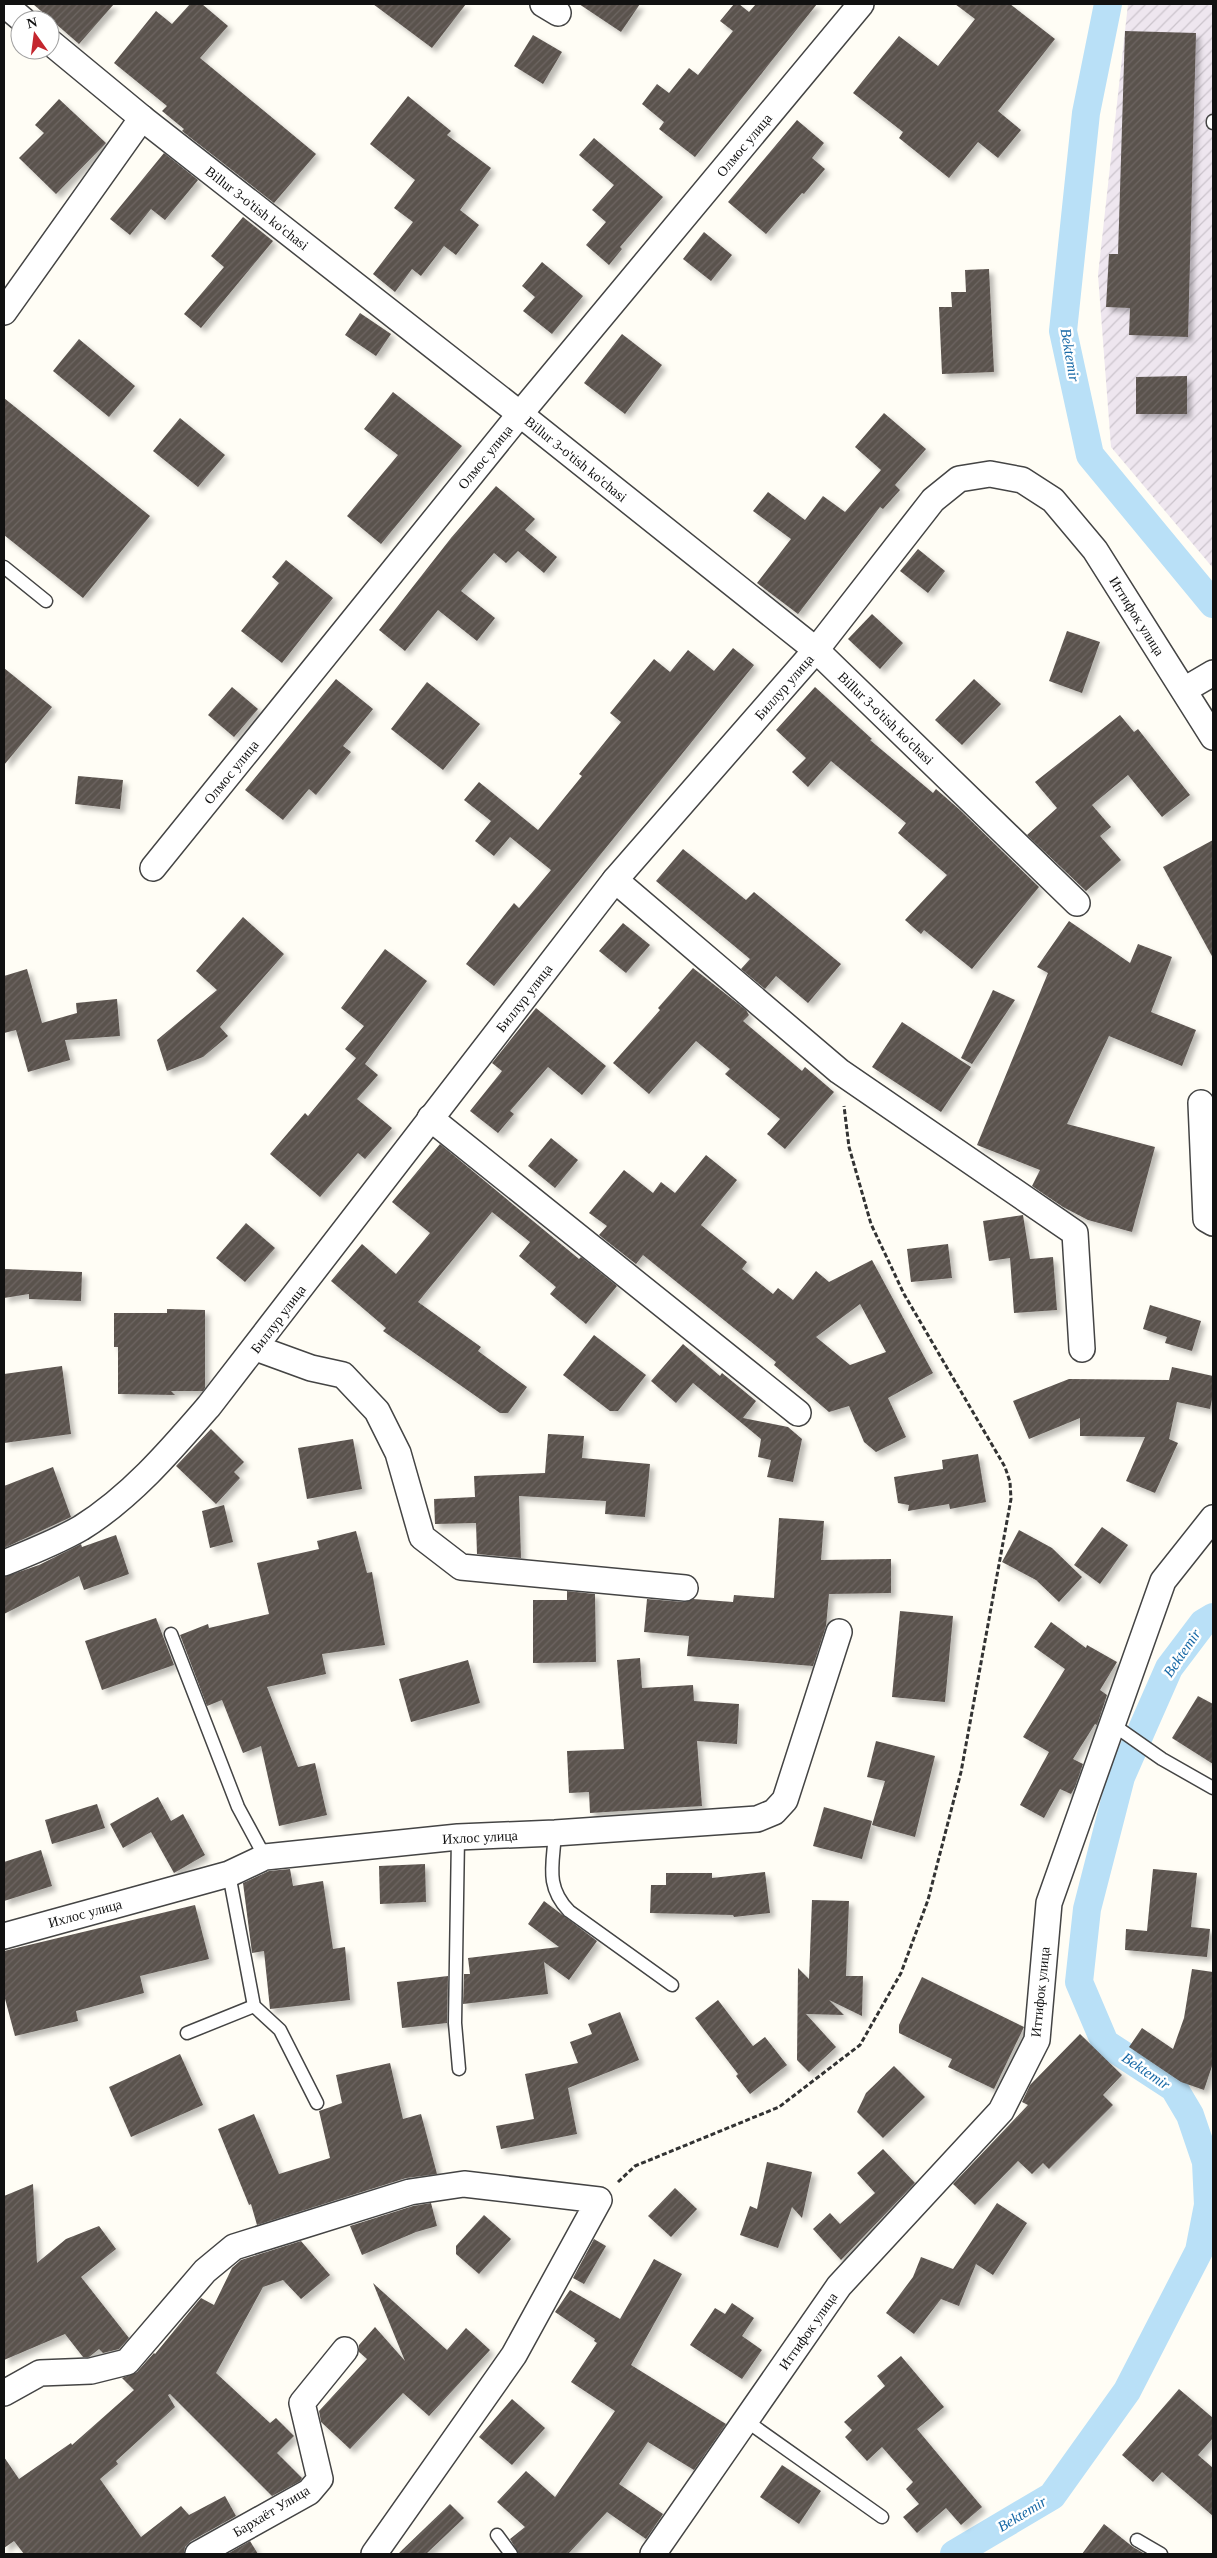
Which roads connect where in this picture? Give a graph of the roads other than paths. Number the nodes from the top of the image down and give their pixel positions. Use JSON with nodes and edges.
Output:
{"nodes":[{"id":1,"x":861,"y":4,"type":"edge"},
{"id":2,"x":60,"y":50,"type":"edge"},
{"id":3,"x":142,"y":118,"type":"junction"},
{"id":4,"x":4,"y":312,"type":"edge"},
{"id":5,"x":520,"y":414,"type":"junction"},
{"id":6,"x":1053,"y":500,"type":"joint"},
{"id":7,"x":4,"y":567,"type":"edge"},
{"id":8,"x":46,"y":601,"type":"dead end"},
{"id":9,"x":816,"y":650,"type":"junction"},
{"id":10,"x":1213,"y":673,"type":"edge"},
{"id":11,"x":1184,"y":690,"type":"junction"},
{"id":12,"x":1213,"y":737,"type":"edge"},
{"id":13,"x":153,"y":868,"type":"dead end"},
{"id":14,"x":615,"y":880,"type":"junction"},
{"id":15,"x":1077,"y":903,"type":"dead end"},
{"id":16,"x":1201,"y":1103,"type":"dead end"},
{"id":17,"x":430,"y":1118,"type":"junction"},
{"id":18,"x":1213,"y":1223,"type":"edge"},
{"id":19,"x":256,"y":1348,"type":"junction"},
{"id":20,"x":1082,"y":1349,"type":"dead end"},
{"id":21,"x":798,"y":1412,"type":"dead end"},
{"id":22,"x":1213,"y":1518,"type":"edge"},
{"id":23,"x":4,"y":1563,"type":"edge"},
{"id":24,"x":685,"y":1588,"type":"dead end"},
{"id":25,"x":839,"y":1632,"type":"dead end"},
{"id":26,"x":171,"y":1634,"type":"dead end"},
{"id":27,"x":1119,"y":1728,"type":"junction"},
{"id":28,"x":1213,"y":1788,"type":"edge"},
{"id":29,"x":555,"y":1833,"type":"junction"},
{"id":30,"x":458,"y":1837,"type":"junction"},
{"id":31,"x":265,"y":1857,"type":"junction"},
{"id":32,"x":230,"y":1874,"type":"junction"},
{"id":33,"x":4,"y":1936,"type":"edge"},
{"id":34,"x":672,"y":1985,"type":"dead end"},
{"id":35,"x":254,"y":2006,"type":"junction"},
{"id":36,"x":187,"y":2033,"type":"dead end"},
{"id":37,"x":459,"y":2069,"type":"dead end"},
{"id":38,"x":317,"y":2103,"type":"dead end"},
{"id":39,"x":345,"y":2350,"type":"dead end"},
{"id":40,"x":4,"y":2393,"type":"edge"},
{"id":41,"x":745,"y":2420,"type":"junction"},
{"id":42,"x":882,"y":2517,"type":"dead end"},
{"id":43,"x":497,"y":2535,"type":"dead end"},
{"id":44,"x":1137,"y":2540,"type":"dead end"},
{"id":45,"x":198,"y":2554,"type":"edge"},
{"id":46,"x":374,"y":2554,"type":"edge"},
{"id":47,"x":511,"y":2554,"type":"edge"},
{"id":48,"x":653,"y":2554,"type":"edge"},
{"id":49,"x":1161,"y":2554,"type":"edge"}],
"edges":[{"from":1,"to":5,"type":"street","name":"Олмос улица"},
{"from":2,"to":3,"type":"street","name":"Billur 3-o'tish ko'chasi"},
{"from":3,"to":4,"type":"street"},
{"from":3,"to":5,"type":"street","name":"Billur 3-o'tish ko'chasi"},
{"from":5,"to":9,"type":"street","name":"Billur 3-o'tish ko'chasi"},
{"from":5,"to":13,"type":"street","name":"Олмос улица"},
{"from":6,"to":9,"type":"street","name":"Биллур улица"},
{"from":6,"to":11,"type":"street","name":"Иттифок улица"},
{"from":7,"to":8,"type":"lane"},
{"from":9,"to":14,"type":"street","name":"Биллур улица"},
{"from":9,"to":15,"type":"street","name":"Billur 3-o'tish ko'chasi"},
{"from":10,"to":11,"type":"street"},
{"from":11,"to":12,"type":"street","name":"Иттифок улица"},
{"from":14,"to":17,"type":"street","name":"Биллур улица"},
{"from":14,"to":20,"type":"street"},
{"from":16,"to":18,"type":"street"},
{"from":17,"to":19,"type":"street","name":"Биллур улица"},
{"from":17,"to":21,"type":"street"},
{"from":19,"to":23,"type":"street","name":"Биллур улица"},
{"from":19,"to":24,"type":"street"},
{"from":22,"to":27,"type":"street","name":"Иттифок улица"},
{"from":25,"to":29,"type":"street","name":"Ихлос улица"},
{"from":26,"to":31,"type":"lane"},
{"from":27,"to":28,"type":"lane"},
{"from":27,"to":41,"type":"street","name":"Иттифок улица"},
{"from":29,"to":30,"type":"street","name":"Ихлос улица"},
{"from":29,"to":34,"type":"lane"},
{"from":30,"to":31,"type":"street","name":"Ихлос улица"},
{"from":30,"to":37,"type":"lane"},
{"from":31,"to":32,"type":"street","name":"Ихлос улица"},
{"from":32,"to":33,"type":"street","name":"Ихлос улица"},
{"from":32,"to":35,"type":"lane"},
{"from":35,"to":36,"type":"lane"},
{"from":35,"to":38,"type":"lane"},
{"from":39,"to":45,"type":"street","name":"Бархаёт Улица"},
{"from":40,"to":46,"type":"street"},
{"from":41,"to":42,"type":"lane"},
{"from":41,"to":48,"type":"street","name":"Иттифок улица"},
{"from":43,"to":47,"type":"lane"},
{"from":44,"to":49,"type":"lane"}]}
